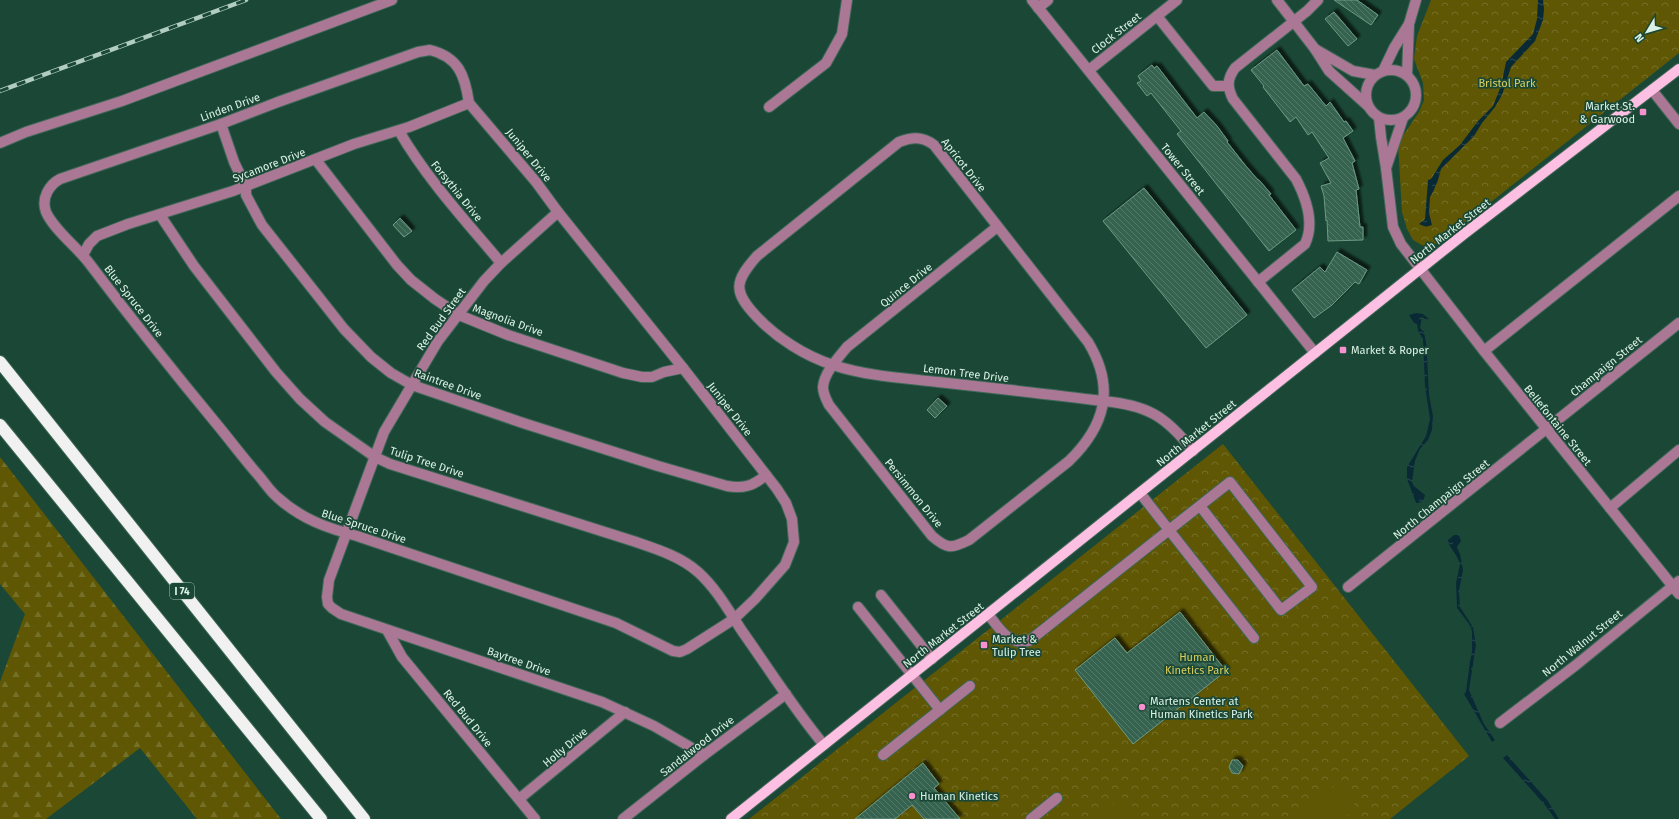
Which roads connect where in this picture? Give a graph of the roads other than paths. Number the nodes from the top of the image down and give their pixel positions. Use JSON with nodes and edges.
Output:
{"nodes":[{"id":1,"x":392,"y":0,"type":"edge"},
{"id":2,"x":847,"y":0,"type":"edge"},
{"id":3,"x":1048,"y":0,"type":"edge"},
{"id":4,"x":1177,"y":0,"type":"edge"},
{"id":5,"x":1277,"y":0,"type":"edge"},
{"id":6,"x":1318,"y":0,"type":"edge"},
{"id":7,"x":1416,"y":0,"type":"edge"},
{"id":8,"x":1035,"y":4,"type":"edge"},
{"id":9,"x":1157,"y":16,"type":"junction"},
{"id":10,"x":1294,"y":22,"type":"junction"},
{"id":11,"x":1408,"y":24,"type":"junction"},
{"id":12,"x":1316,"y":49,"type":"junction"},
{"id":13,"x":1679,"y":69,"type":"edge"},
{"id":14,"x":1089,"y":70,"type":"junction"},
{"id":15,"x":1379,"y":73,"type":"junction"},
{"id":16,"x":1407,"y":75,"type":"junction"},
{"id":17,"x":1228,"y":86,"type":"junction"},
{"id":18,"x":1652,"y":90,"type":"junction"},
{"id":19,"x":469,"y":103,"type":"junction"},
{"id":20,"x":1368,"y":106,"type":"junction"},
{"id":21,"x":769,"y":107,"type":"dead end"},
{"id":22,"x":1379,"y":118,"type":"junction"},
{"id":23,"x":1403,"y":118,"type":"junction"},
{"id":24,"x":221,"y":124,"type":"junction"},
{"id":25,"x":1679,"y":124,"type":"edge"},
{"id":26,"x":399,"y":131,"type":"junction"},
{"id":27,"x":0,"y":142,"type":"edge"},
{"id":28,"x":316,"y":160,"type":"junction"},
{"id":29,"x":1386,"y":168,"type":"junction"},
{"id":30,"x":246,"y":187,"type":"junction"},
{"id":31,"x":1679,"y":196,"type":"edge"},
{"id":32,"x":558,"y":212,"type":"junction"},
{"id":33,"x":160,"y":215,"type":"junction"},
{"id":34,"x":997,"y":227,"type":"junction"},
{"id":35,"x":82,"y":255,"type":"junction"},
{"id":36,"x":501,"y":263,"type":"junction"},
{"id":37,"x":1420,"y":270,"type":"junction"},
{"id":38,"x":1258,"y":282,"type":"junction"},
{"id":39,"x":742,"y":299,"type":"joint"},
{"id":40,"x":459,"y":315,"type":"junction"},
{"id":41,"x":1679,"y":323,"type":"edge"},
{"id":42,"x":1484,"y":351,"type":"junction"},
{"id":43,"x":1315,"y":353,"type":"junction"},
{"id":44,"x":0,"y":362,"type":"edge"},
{"id":45,"x":833,"y":365,"type":"junction"},
{"id":46,"x":683,"y":368,"type":"junction"},
{"id":47,"x":412,"y":385,"type":"junction"},
{"id":48,"x":1103,"y":401,"type":"junction"},
{"id":49,"x":0,"y":425,"type":"edge"},
{"id":50,"x":1547,"y":428,"type":"junction"},
{"id":51,"x":1679,"y":450,"type":"edge"},
{"id":52,"x":1193,"y":451,"type":"junction"},
{"id":53,"x":375,"y":457,"type":"junction"},
{"id":54,"x":766,"y":476,"type":"junction"},
{"id":55,"x":1140,"y":493,"type":"junction"},
{"id":56,"x":1200,"y":506,"type":"junction"},
{"id":57,"x":1610,"y":508,"type":"junction"},
{"id":58,"x":1169,"y":530,"type":"junction"},
{"id":59,"x":347,"y":534,"type":"junction"},
{"id":60,"x":1348,"y":587,"type":"dead end"},
{"id":61,"x":1677,"y":587,"type":"edge"},
{"id":62,"x":881,"y":595,"type":"dead end"},
{"id":63,"x":326,"y":597,"type":"joint"},
{"id":64,"x":858,"y":608,"type":"dead end"},
{"id":65,"x":988,"y":614,"type":"junction"},
{"id":66,"x":734,"y":619,"type":"junction"},
{"id":67,"x":387,"y":630,"type":"junction"},
{"id":68,"x":1254,"y":638,"type":"dead end"},
{"id":69,"x":932,"y":659,"type":"junction"},
{"id":70,"x":911,"y":675,"type":"junction"},
{"id":71,"x":970,"y":686,"type":"dead end"},
{"id":72,"x":786,"y":694,"type":"junction"},
{"id":73,"x":940,"y":710,"type":"junction"},
{"id":74,"x":625,"y":712,"type":"junction"},
{"id":75,"x":1500,"y":723,"type":"dead end"},
{"id":76,"x":824,"y":744,"type":"junction"},
{"id":77,"x":704,"y":755,"type":"junction"},
{"id":78,"x":882,"y":755,"type":"dead end"},
{"id":79,"x":1057,"y":798,"type":"dead end"},
{"id":80,"x":519,"y":799,"type":"junction"},
{"id":81,"x":738,"y":817,"type":"edge"},
{"id":82,"x":321,"y":819,"type":"edge"},
{"id":83,"x":364,"y":819,"type":"edge"},
{"id":84,"x":535,"y":819,"type":"edge"},
{"id":85,"x":624,"y":819,"type":"edge"},
{"id":86,"x":1031,"y":819,"type":"edge"}],
"edges":[{"from":1,"to":27,"type":"street"},
{"from":2,"to":21,"type":"street"},
{"from":3,"to":8,"type":"street"},
{"from":4,"to":9,"type":"street","name":"Clock Street"},
{"from":5,"to":10,"type":"street"},
{"from":6,"to":10,"type":"street"},
{"from":7,"to":11,"type":"street"},
{"from":8,"to":14,"type":"street","name":"Tower Street"},
{"from":9,"to":14,"type":"street","name":"Clock Street"},
{"from":9,"to":17,"type":"street"},
{"from":10,"to":12,"type":"street"},
{"from":10,"to":17,"type":"street"},
{"from":11,"to":15,"type":"street"},
{"from":11,"to":16,"type":"street"},
{"from":12,"to":15,"type":"street"},
{"from":12,"to":20,"type":"street"},
{"from":13,"to":18,"type":"main road","name":"North Market Street"},
{"from":14,"to":38,"type":"street","name":"Tower Street"},
{"from":15,"to":16,"type":"street"},
{"from":15,"to":20,"type":"street"},
{"from":16,"to":23,"type":"street"},
{"from":17,"to":38,"type":"street"},
{"from":18,"to":25,"type":"street"},
{"from":18,"to":37,"type":"main road","name":"North Market Street"},
{"from":19,"to":24,"type":"street","name":"Linden Drive"},
{"from":19,"to":26,"type":"street","name":"Sycamore Drive"},
{"from":19,"to":32,"type":"street","name":"Juniper Drive"},
{"from":20,"to":22,"type":"street"},
{"from":22,"to":23,"type":"street"},
{"from":22,"to":29,"type":"street","name":"Bellefontaine Street"},
{"from":23,"to":29,"type":"street"},
{"from":24,"to":30,"type":"street","name":"Raintree Drive"},
{"from":24,"to":35,"type":"street","name":"Linden Drive"},
{"from":26,"to":28,"type":"street","name":"Sycamore Drive"},
{"from":26,"to":36,"type":"street","name":"Forsythia Drive"},
{"from":28,"to":30,"type":"street","name":"Sycamore Drive"},
{"from":28,"to":40,"type":"street","name":"Magnolia Drive"},
{"from":29,"to":37,"type":"street","name":"Bellefontaine Street"},
{"from":30,"to":33,"type":"street","name":"Sycamore Drive"},
{"from":30,"to":47,"type":"street","name":"Raintree Drive"},
{"from":31,"to":42,"type":"street"},
{"from":32,"to":36,"type":"street","name":"Red Bud Street"},
{"from":32,"to":46,"type":"street","name":"Juniper Drive"},
{"from":33,"to":35,"type":"street","name":"Sycamore Drive"},
{"from":33,"to":53,"type":"street","name":"Tulip Tree Drive"},
{"from":34,"to":39,"type":"street","name":"Apricot Drive"},
{"from":34,"to":45,"type":"street","name":"Quince Drive"},
{"from":34,"to":48,"type":"street","name":"Apricot Drive"},
{"from":35,"to":59,"type":"street","name":"Blue Spruce Drive"},
{"from":36,"to":40,"type":"street","name":"Red Bud Street"},
{"from":37,"to":42,"type":"street","name":"Bellefontaine Street"},
{"from":37,"to":43,"type":"main road","name":"North Market Street"},
{"from":38,"to":43,"type":"street","name":"Tower Street"},
{"from":39,"to":45,"type":"street","name":"Lemon Tree Drive"},
{"from":40,"to":46,"type":"street","name":"Magnolia Drive"},
{"from":40,"to":47,"type":"street","name":"Red Bud Street"},
{"from":41,"to":50,"type":"street","name":"Champaign Street"},
{"from":42,"to":50,"type":"street","name":"Bellefontaine Street"},
{"from":43,"to":52,"type":"main road","name":"North Market Street"},
{"from":44,"to":83,"type":"highway","number":"I 74"},
{"from":45,"to":48,"type":"street","name":"Lemon Tree Drive"},
{"from":45,"to":48,"type":"street","name":"Persimmon Drive"},
{"from":46,"to":54,"type":"street","name":"Juniper Drive"},
{"from":47,"to":53,"type":"street","name":"Red Bud Street"},
{"from":47,"to":54,"type":"street","name":"Raintree Drive"},
{"from":48,"to":52,"type":"street","name":"Lemon Tree Drive"},
{"from":49,"to":82,"type":"highway"},
{"from":50,"to":57,"type":"street","name":"Bellefontaine Street"},
{"from":50,"to":60,"type":"street","name":"North Champaign Street"},
{"from":51,"to":57,"type":"street"},
{"from":52,"to":55,"type":"main road","name":"North Market Street"},
{"from":53,"to":59,"type":"street","name":"Red Bud Street"},
{"from":53,"to":66,"type":"street","name":"Tulip Tree Drive"},
{"from":54,"to":66,"type":"street","name":"Juniper Drive"},
{"from":55,"to":58,"type":"street"},
{"from":55,"to":65,"type":"main road","name":"North Market Street"},
{"from":56,"to":56,"type":"street"},
{"from":56,"to":58,"type":"street"},
{"from":57,"to":61,"type":"street","name":"Bellefontaine Street"},
{"from":58,"to":65,"type":"street"},
{"from":58,"to":68,"type":"street"},
{"from":59,"to":63,"type":"street","name":"Red Bud Street"},
{"from":59,"to":66,"type":"street","name":"Blue Spruce Drive"},
{"from":61,"to":75,"type":"street","name":"North Walnut Street"},
{"from":62,"to":69,"type":"street"},
{"from":63,"to":67,"type":"street","name":"Baytree Drive"},
{"from":64,"to":70,"type":"street"},
{"from":65,"to":69,"type":"main road","name":"North Market Street"},
{"from":66,"to":72,"type":"street"},
{"from":67,"to":74,"type":"street","name":"Baytree Drive"},
{"from":67,"to":80,"type":"street","name":"Red Bud Drive"},
{"from":69,"to":70,"type":"main road","name":"North Market Street"},
{"from":70,"to":73,"type":"street"},
{"from":70,"to":76,"type":"main road","name":"North Market Street"},
{"from":71,"to":73,"type":"street"},
{"from":72,"to":76,"type":"street"},
{"from":72,"to":77,"type":"street","name":"Sandalwood Drive"},
{"from":73,"to":78,"type":"street"},
{"from":74,"to":77,"type":"street","name":"Baytree Drive"},
{"from":74,"to":80,"type":"street","name":"Holly Drive"},
{"from":76,"to":81,"type":"main road","name":"North Market Street"},
{"from":77,"to":85,"type":"street","name":"Sandalwood Drive"},
{"from":79,"to":86,"type":"street"},
{"from":80,"to":84,"type":"street","name":"Red Bud Drive"}]}
